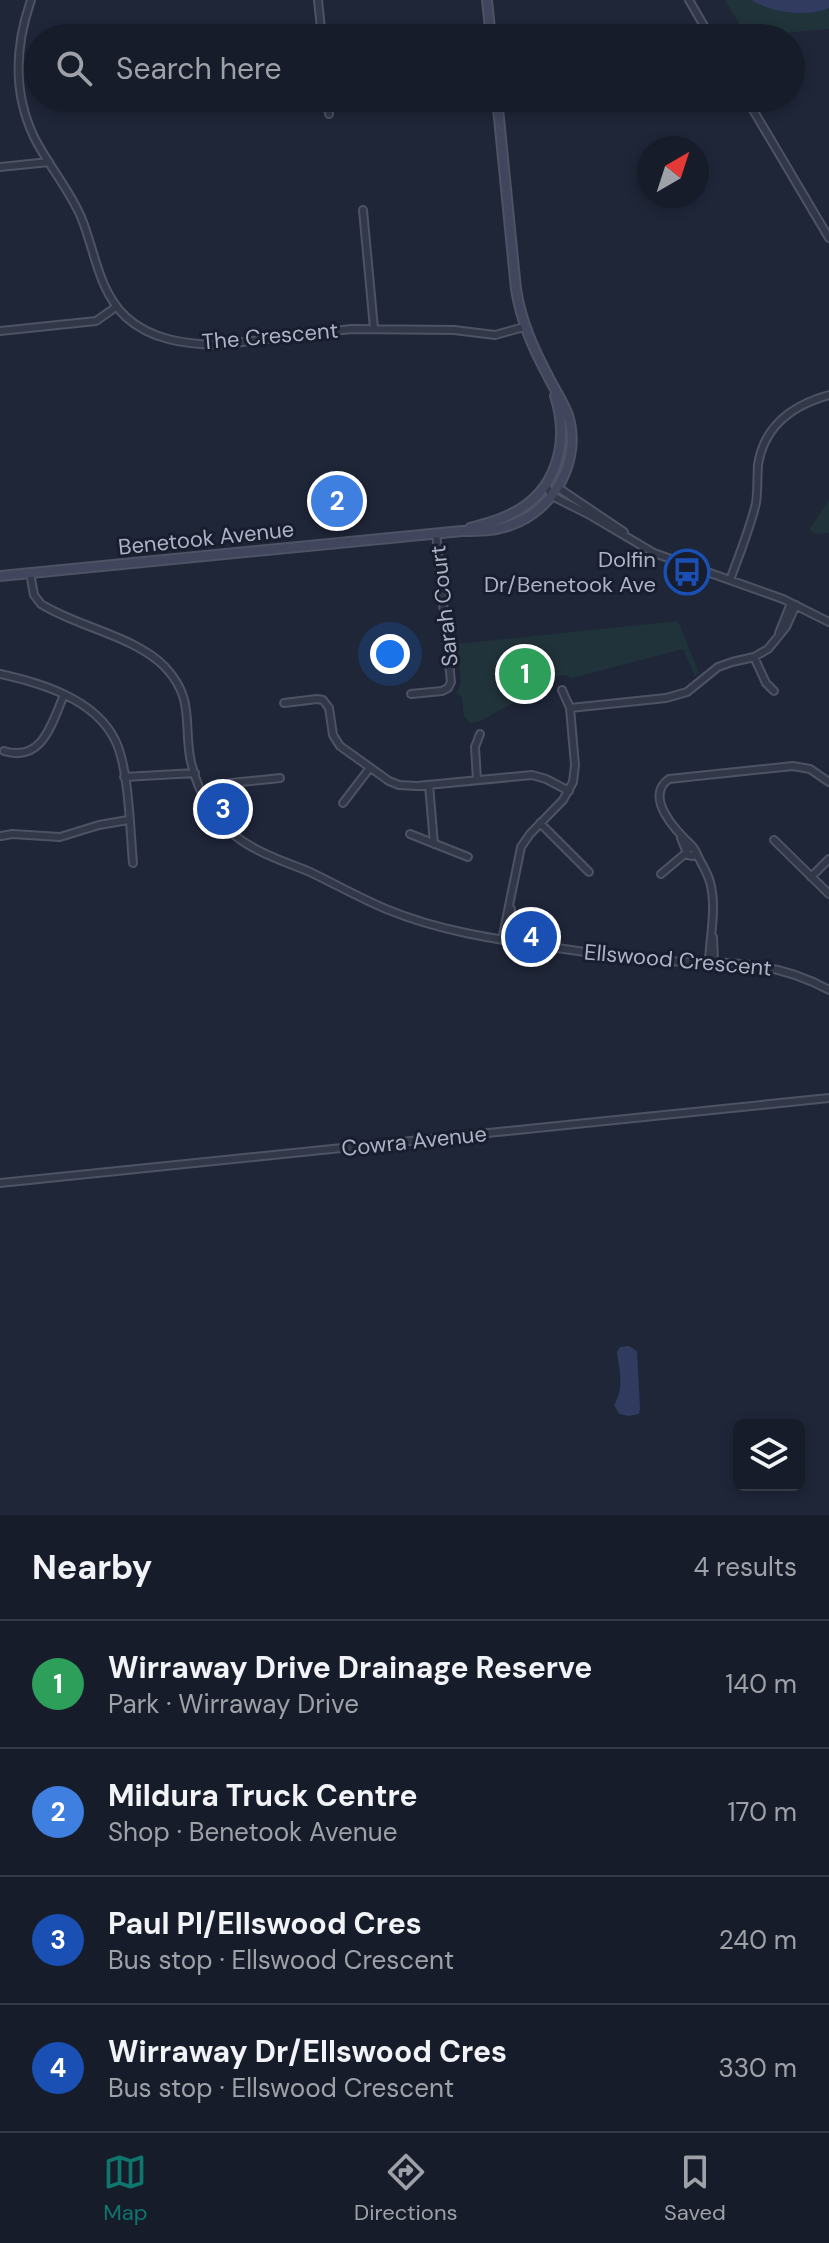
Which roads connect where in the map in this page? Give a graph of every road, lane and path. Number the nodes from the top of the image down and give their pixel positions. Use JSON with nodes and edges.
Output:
{"nodes":[{"id":1,"x":31,"y":0,"type":"edge"},
{"id":2,"x":318,"y":0,"type":"edge"},
{"id":3,"x":487,"y":0,"type":"edge"},
{"id":4,"x":689,"y":0,"type":"edge"},
{"id":5,"x":25,"y":24,"type":"edge"},
{"id":6,"x":321,"y":24,"type":"edge"},
{"id":7,"x":490,"y":24,"type":"edge"},
{"id":8,"x":703,"y":24,"type":"edge"},
{"id":9,"x":24,"y":27,"type":"edge"},
{"id":10,"x":24,"y":108,"type":"edge"},
{"id":11,"x":25,"y":112,"type":"edge"},
{"id":12,"x":498,"y":112,"type":"edge"},
{"id":13,"x":754,"y":112,"type":"edge"},
{"id":14,"x":49,"y":162,"type":"junction"},
{"id":15,"x":0,"y":167,"type":"edge"},
{"id":16,"x":363,"y":210,"type":"dead end"},
{"id":17,"x":829,"y":238,"type":"edge"},
{"id":18,"x":116,"y":307,"type":"junction"},
{"id":19,"x":524,"y":327,"type":"junction"},
{"id":20,"x":374,"y":328,"type":"junction"},
{"id":21,"x":0,"y":331,"type":"edge"},
{"id":22,"x":550,"y":381,"type":"junction"},
{"id":23,"x":829,"y":395,"type":"edge"},
{"id":24,"x":546,"y":485,"type":"junction"},
{"id":25,"x":558,"y":487,"type":"junction"},
{"id":26,"x":552,"y":496,"type":"junction"},
{"id":27,"x":462,"y":531,"type":"junction"},
{"id":28,"x":436,"y":533,"type":"junction"},
{"id":29,"x":643,"y":546,"type":"junction"},
{"id":30,"x":30,"y":573,"type":"junction"},
{"id":31,"x":0,"y":576,"type":"edge"},
{"id":32,"x":730,"y":580,"type":"junction"},
{"id":33,"x":794,"y":604,"type":"junction"},
{"id":34,"x":829,"y":622,"type":"edge"},
{"id":35,"x":754,"y":657,"type":"junction"},
{"id":36,"x":0,"y":674,"type":"edge"},
{"id":37,"x":562,"y":690,"type":"dead end"},
{"id":38,"x":774,"y":691,"type":"dead end"},
{"id":39,"x":411,"y":694,"type":"dead end"},
{"id":40,"x":64,"y":695,"type":"junction"},
{"id":41,"x":284,"y":703,"type":"dead end"},
{"id":42,"x":570,"y":708,"type":"junction"},
{"id":43,"x":480,"y":734,"type":"dead end"},
{"id":44,"x":4,"y":751,"type":"dead end"},
{"id":45,"x":194,"y":769,"type":"junction"},
{"id":46,"x":369,"y":769,"type":"junction"},
{"id":47,"x":124,"y":777,"type":"junction"},
{"id":48,"x":280,"y":778,"type":"dead end"},
{"id":49,"x":477,"y":780,"type":"junction"},
{"id":50,"x":829,"y":782,"type":"edge"},
{"id":51,"x":429,"y":785,"type":"junction"},
{"id":52,"x":569,"y":791,"type":"junction"},
{"id":53,"x":205,"y":798,"type":"junction"},
{"id":54,"x":343,"y":803,"type":"dead end"},
{"id":55,"x":128,"y":820,"type":"junction"},
{"id":56,"x":540,"y":823,"type":"junction"},
{"id":57,"x":410,"y":834,"type":"dead end"},
{"id":58,"x":1,"y":836,"type":"edge"},
{"id":59,"x":774,"y":840,"type":"dead end"},
{"id":60,"x":434,"y":844,"type":"junction"},
{"id":61,"x":690,"y":852,"type":"junction"},
{"id":62,"x":468,"y":857,"type":"dead end"},
{"id":63,"x":829,"y":859,"type":"edge"},
{"id":64,"x":133,"y":863,"type":"dead end"},
{"id":65,"x":589,"y":872,"type":"dead end"},
{"id":66,"x":661,"y":874,"type":"dead end"},
{"id":67,"x":811,"y":877,"type":"junction"},
{"id":68,"x":829,"y":894,"type":"edge"},
{"id":69,"x":505,"y":940,"type":"junction"},
{"id":70,"x":712,"y":961,"type":"junction"},
{"id":71,"x":829,"y":990,"type":"edge"},
{"id":72,"x":829,"y":1098,"type":"edge"},
{"id":73,"x":0,"y":1183,"type":"edge"}],
"edges":[{"from":1,"to":5,"type":"street","name":"The Crescent"},
{"from":2,"to":6,"type":"street"},
{"from":3,"to":7,"type":"main road"},
{"from":4,"to":8,"type":"street"},
{"from":9,"to":10,"type":"street","name":"The Crescent"},
{"from":11,"to":14,"type":"street","name":"The Crescent"},
{"from":12,"to":19,"type":"main road"},
{"from":13,"to":17,"type":"street"},
{"from":14,"to":15,"type":"street"},
{"from":14,"to":18,"type":"street","name":"The Crescent"},
{"from":16,"to":20,"type":"street"},
{"from":18,"to":20,"type":"street","name":"The Crescent"},
{"from":18,"to":21,"type":"street"},
{"from":19,"to":20,"type":"street","name":"The Crescent"},
{"from":19,"to":22,"type":"main road"},
{"from":22,"to":24,"type":"main road"},
{"from":22,"to":25,"type":"main road","name":"Benetook Avenue"},
{"from":23,"to":32,"type":"street"},
{"from":24,"to":25,"type":"street"},
{"from":24,"to":26,"type":"street"},
{"from":24,"to":27,"type":"main road","name":"Benetook Avenue"},
{"from":25,"to":26,"type":"main road","name":"Benetook Avenue"},
{"from":25,"to":29,"type":"street"},
{"from":26,"to":27,"type":"main road","name":"Benetook Avenue"},
{"from":26,"to":29,"type":"street"},
{"from":27,"to":28,"type":"main road","name":"Benetook Avenue"},
{"from":28,"to":30,"type":"main road","name":"Benetook Avenue"},
{"from":28,"to":39,"type":"street","name":"Sarah Court"},
{"from":29,"to":32,"type":"street"},
{"from":30,"to":31,"type":"main road","name":"Benetook Avenue"},
{"from":30,"to":45,"type":"street","name":"Ellswood Crescent"},
{"from":32,"to":33,"type":"street"},
{"from":33,"to":34,"type":"street"},
{"from":33,"to":35,"type":"street"},
{"from":35,"to":38,"type":"street"},
{"from":35,"to":42,"type":"street"},
{"from":36,"to":40,"type":"street"},
{"from":37,"to":42,"type":"street"},
{"from":40,"to":44,"type":"street"},
{"from":40,"to":47,"type":"street"},
{"from":41,"to":46,"type":"street"},
{"from":42,"to":52,"type":"street"},
{"from":43,"to":49,"type":"street"},
{"from":45,"to":47,"type":"street"},
{"from":45,"to":53,"type":"street","name":"Ellswood Crescent"},
{"from":46,"to":51,"type":"street"},
{"from":46,"to":54,"type":"street"},
{"from":47,"to":55,"type":"street"},
{"from":48,"to":53,"type":"street"},
{"from":49,"to":51,"type":"street"},
{"from":49,"to":52,"type":"street"},
{"from":50,"to":61,"type":"street"},
{"from":51,"to":60,"type":"street"},
{"from":52,"to":56,"type":"street"},
{"from":53,"to":69,"type":"street","name":"Ellswood Crescent"},
{"from":55,"to":58,"type":"street"},
{"from":55,"to":64,"type":"street"},
{"from":56,"to":65,"type":"street"},
{"from":56,"to":69,"type":"street"},
{"from":57,"to":60,"type":"street"},
{"from":59,"to":67,"type":"street"},
{"from":60,"to":62,"type":"street"},
{"from":61,"to":66,"type":"street"},
{"from":61,"to":70,"type":"street"},
{"from":63,"to":67,"type":"street"},
{"from":67,"to":68,"type":"street"},
{"from":69,"to":70,"type":"street","name":"Ellswood Crescent"},
{"from":70,"to":71,"type":"street","name":"Ellswood Crescent"},
{"from":72,"to":73,"type":"street","name":"Cowra Avenue"}]}
